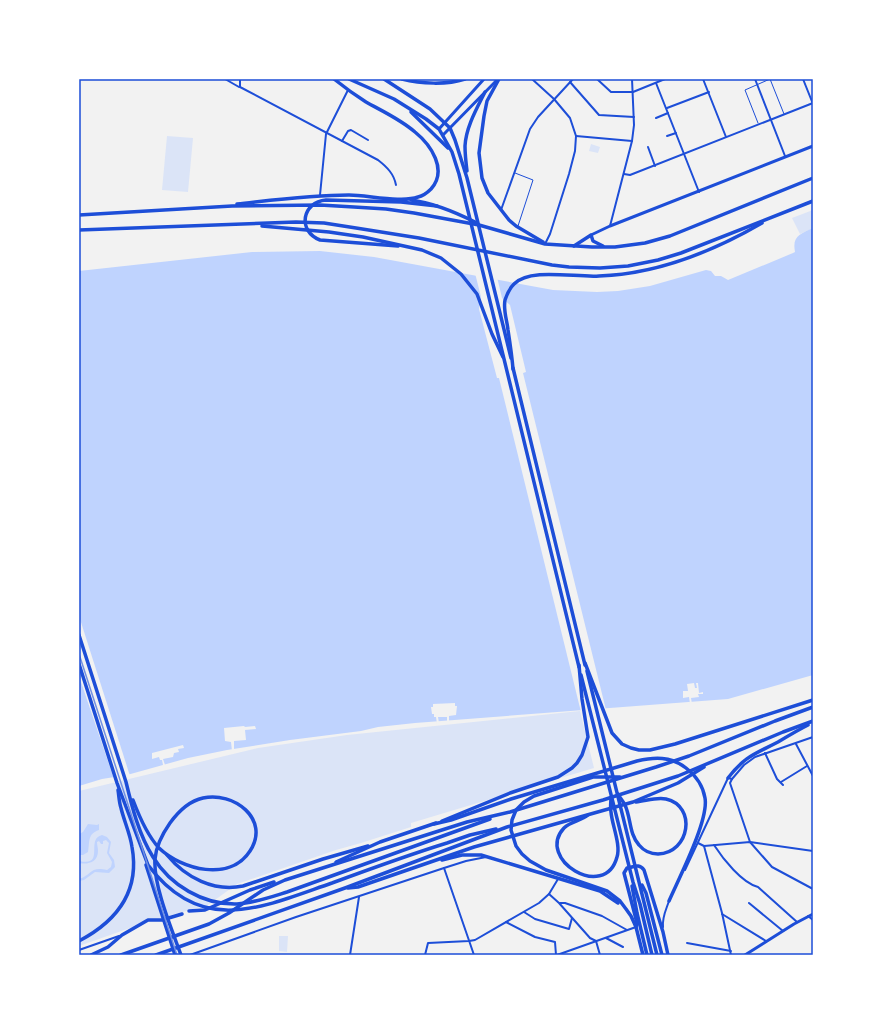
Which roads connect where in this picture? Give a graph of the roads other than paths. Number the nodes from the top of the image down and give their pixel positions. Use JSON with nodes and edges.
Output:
{"nodes":[{"id":1,"x":225,"y":79,"type":"edge"},
{"id":2,"x":240,"y":79,"type":"edge"},
{"id":3,"x":334,"y":79,"type":"edge"},
{"id":4,"x":348,"y":79,"type":"edge"},
{"id":5,"x":384,"y":79,"type":"edge"},
{"id":6,"x":402,"y":79,"type":"edge"},
{"id":7,"x":465,"y":79,"type":"edge"},
{"id":8,"x":484,"y":79,"type":"edge"},
{"id":9,"x":498,"y":79,"type":"edge"},
{"id":10,"x":532,"y":79,"type":"edge"},
{"id":11,"x":573,"y":79,"type":"edge"},
{"id":12,"x":597,"y":79,"type":"edge"},
{"id":13,"x":632,"y":79,"type":"edge"},
{"id":14,"x":665,"y":79,"type":"edge"},
{"id":15,"x":704,"y":79,"type":"edge"},
{"id":16,"x":755,"y":79,"type":"edge"},
{"id":17,"x":803,"y":79,"type":"edge"},
{"id":18,"x":660,"y":80,"type":"edge"},
{"id":19,"x":570,"y":82,"type":"junction"},
{"id":20,"x":656,"y":83,"type":"junction"},
{"id":21,"x":758,"y":85,"type":"junction"},
{"id":22,"x":240,"y":87,"type":"junction"},
{"id":23,"x":348,"y":90,"type":"junction"},
{"id":24,"x":485,"y":92,"type":"junction"},
{"id":25,"x":633,"y":92,"type":"junction"},
{"id":26,"x":708,"y":92,"type":"junction"},
{"id":27,"x":554,"y":100,"type":"junction"},
{"id":28,"x":813,"y":104,"type":"edge"},
{"id":29,"x":406,"y":106,"type":"junction"},
{"id":30,"x":666,"y":109,"type":"junction"},
{"id":31,"x":668,"y":114,"type":"junction"},
{"id":32,"x":785,"y":115,"type":"junction"},
{"id":33,"x":634,"y":117,"type":"junction"},
{"id":34,"x":656,"y":118,"type":"dead end"},
{"id":35,"x":771,"y":120,"type":"junction"},
{"id":36,"x":445,"y":123,"type":"junction"},
{"id":37,"x":759,"y":124,"type":"junction"},
{"id":38,"x":450,"y":128,"type":"junction"},
{"id":39,"x":439,"y":129,"type":"junction"},
{"id":40,"x":676,"y":133,"type":"junction"},
{"id":41,"x":326,"y":134,"type":"junction"},
{"id":42,"x":443,"y":135,"type":"junction"},
{"id":43,"x":576,"y":136,"type":"junction"},
{"id":44,"x":667,"y":136,"type":"dead end"},
{"id":45,"x":726,"y":136,"type":"junction"},
{"id":46,"x":368,"y":140,"type":"dead end"},
{"id":47,"x":342,"y":141,"type":"junction"},
{"id":48,"x":632,"y":141,"type":"junction"},
{"id":49,"x":813,"y":146,"type":"edge"},
{"id":50,"x":648,"y":148,"type":"dead end"},
{"id":51,"x":452,"y":152,"type":"junction"},
{"id":52,"x":684,"y":154,"type":"junction"},
{"id":53,"x":786,"y":157,"type":"junction"},
{"id":54,"x":655,"y":166,"type":"junction"},
{"id":55,"x":515,"y":173,"type":"junction"},
{"id":56,"x":624,"y":174,"type":"junction"},
{"id":57,"x":468,"y":178,"type":"junction"},
{"id":58,"x":813,"y":178,"type":"edge"},
{"id":59,"x":396,"y":185,"type":"dead end"},
{"id":60,"x":699,"y":192,"type":"junction"},
{"id":61,"x":320,"y":195,"type":"junction"},
{"id":62,"x":404,"y":199,"type":"junction"},
{"id":63,"x":813,"y":201,"type":"edge"},
{"id":64,"x":437,"y":206,"type":"junction"},
{"id":65,"x":202,"y":208,"type":"junction"},
{"id":66,"x":501,"y":211,"type":"junction"},
{"id":67,"x":79,"y":215,"type":"edge"},
{"id":68,"x":774,"y":217,"type":"junction"},
{"id":69,"x":254,"y":224,"type":"junction"},
{"id":70,"x":480,"y":225,"type":"junction"},
{"id":71,"x":610,"y":226,"type":"junction"},
{"id":72,"x":518,"y":227,"type":"junction"},
{"id":73,"x":79,"y":230,"type":"edge"},
{"id":74,"x":592,"y":235,"type":"junction"},
{"id":75,"x":545,"y":244,"type":"junction"},
{"id":76,"x":574,"y":246,"type":"junction"},
{"id":77,"x":604,"y":247,"type":"junction"},
{"id":78,"x":415,"y":248,"type":"junction"},
{"id":79,"x":503,"y":357,"type":"junction"},
{"id":80,"x":513,"y":369,"type":"junction"},
{"id":81,"x":79,"y":635,"type":"edge"},
{"id":82,"x":585,"y":663,"type":"junction"},
{"id":83,"x":79,"y":664,"type":"edge"},
{"id":84,"x":579,"y":665,"type":"junction"},
{"id":85,"x":813,"y":700,"type":"edge"},
{"id":86,"x":813,"y":707,"type":"edge"},
{"id":87,"x":813,"y":721,"type":"edge"},
{"id":88,"x":813,"y":737,"type":"edge"},
{"id":89,"x":796,"y":744,"type":"junction"},
{"id":90,"x":765,"y":753,"type":"junction"},
{"id":91,"x":715,"y":761,"type":"junction"},
{"id":92,"x":807,"y":766,"type":"junction"},
{"id":93,"x":813,"y":776,"type":"edge"},
{"id":94,"x":625,"y":777,"type":"junction"},
{"id":95,"x":730,"y":779,"type":"junction"},
{"id":96,"x":126,"y":782,"type":"junction"},
{"id":97,"x":781,"y":782,"type":"junction"},
{"id":98,"x":117,"y":783,"type":"junction"},
{"id":99,"x":783,"y":785,"type":"dead end"},
{"id":100,"x":617,"y":793,"type":"junction"},
{"id":101,"x":611,"y":796,"type":"junction"},
{"id":102,"x":633,"y":802,"type":"junction"},
{"id":103,"x":510,"y":812,"type":"junction"},
{"id":104,"x":588,"y":815,"type":"junction"},
{"id":105,"x":434,"y":824,"type":"junction"},
{"id":106,"x":507,"y":827,"type":"junction"},
{"id":107,"x":380,"y":842,"type":"junction"},
{"id":108,"x":750,"y":842,"type":"junction"},
{"id":109,"x":139,"y":843,"type":"junction"},
{"id":110,"x":698,"y":843,"type":"junction"},
{"id":111,"x":714,"y":845,"type":"junction"},
{"id":112,"x":704,"y":846,"type":"junction"},
{"id":113,"x":164,"y":851,"type":"junction"},
{"id":114,"x":813,"y":851,"type":"edge"},
{"id":115,"x":487,"y":857,"type":"junction"},
{"id":116,"x":424,"y":865,"type":"junction"},
{"id":117,"x":329,"y":866,"type":"junction"},
{"id":118,"x":444,"y":868,"type":"junction"},
{"id":119,"x":297,"y":876,"type":"junction"},
{"id":120,"x":558,"y":878,"type":"junction"},
{"id":121,"x":639,"y":881,"type":"junction"},
{"id":122,"x":633,"y":882,"type":"junction"},
{"id":123,"x":345,"y":888,"type":"junction"},
{"id":124,"x":813,"y":889,"type":"edge"},
{"id":125,"x":549,"y":894,"type":"junction"},
{"id":126,"x":360,"y":897,"type":"junction"},
{"id":127,"x":669,"y":901,"type":"junction"},
{"id":128,"x":559,"y":903,"type":"junction"},
{"id":129,"x":749,"y":903,"type":"dead end"},
{"id":130,"x":623,"y":905,"type":"junction"},
{"id":131,"x":189,"y":911,"type":"dead end"},
{"id":132,"x":524,"y":912,"type":"junction"},
{"id":133,"x":182,"y":914,"type":"dead end"},
{"id":134,"x":722,"y":914,"type":"junction"},
{"id":135,"x":813,"y":914,"type":"edge"},
{"id":136,"x":808,"y":916,"type":"junction"},
{"id":137,"x":572,"y":918,"type":"junction"},
{"id":138,"x":813,"y":920,"type":"edge"},
{"id":139,"x":506,"y":922,"type":"junction"},
{"id":140,"x":797,"y":922,"type":"junction"},
{"id":141,"x":636,"y":927,"type":"junction"},
{"id":142,"x":628,"y":930,"type":"junction"},
{"id":143,"x":783,"y":931,"type":"junction"},
{"id":144,"x":663,"y":932,"type":"junction"},
{"id":145,"x":122,"y":935,"type":"junction"},
{"id":146,"x":606,"y":938,"type":"junction"},
{"id":147,"x":79,"y":941,"type":"edge"},
{"id":148,"x":469,"y":941,"type":"junction"},
{"id":149,"x":596,"y":941,"type":"junction"},
{"id":150,"x":767,"y":942,"type":"junction"},
{"id":151,"x":687,"y":943,"type":"dead end"},
{"id":152,"x":623,"y":947,"type":"dead end"},
{"id":153,"x":79,"y":950,"type":"edge"},
{"id":154,"x":731,"y":951,"type":"junction"},
{"id":155,"x":91,"y":955,"type":"edge"},
{"id":156,"x":121,"y":955,"type":"edge"},
{"id":157,"x":156,"y":955,"type":"edge"},
{"id":158,"x":175,"y":955,"type":"edge"},
{"id":159,"x":181,"y":955,"type":"edge"},
{"id":160,"x":190,"y":955,"type":"edge"},
{"id":161,"x":350,"y":955,"type":"edge"},
{"id":162,"x":425,"y":955,"type":"edge"},
{"id":163,"x":474,"y":955,"type":"edge"},
{"id":164,"x":556,"y":955,"type":"edge"},
{"id":165,"x":600,"y":955,"type":"edge"},
{"id":166,"x":643,"y":955,"type":"edge"},
{"id":167,"x":648,"y":955,"type":"edge"},
{"id":168,"x":652,"y":955,"type":"edge"},
{"id":169,"x":657,"y":955,"type":"edge"},
{"id":170,"x":662,"y":955,"type":"edge"},
{"id":171,"x":668,"y":955,"type":"edge"},
{"id":172,"x":731,"y":955,"type":"edge"},
{"id":173,"x":745,"y":955,"type":"edge"}],
"edges":[{"from":1,"to":22,"type":"street"},
{"from":2,"to":22,"type":"street"},
{"from":3,"to":23,"type":"main road"},
{"from":4,"to":29,"type":"main road"},
{"from":5,"to":36,"type":"main road"},
{"from":6,"to":7,"type":"main road"},
{"from":8,"to":36,"type":"street"},
{"from":9,"to":24,"type":"street"},
{"from":9,"to":66,"type":"main road"},
{"from":10,"to":27,"type":"street"},
{"from":11,"to":19,"type":"street"},
{"from":12,"to":25,"type":"street"},
{"from":13,"to":25,"type":"street"},
{"from":14,"to":18,"type":"street"},
{"from":15,"to":26,"type":"street"},
{"from":16,"to":21,"type":"street"},
{"from":17,"to":28,"type":"street"},
{"from":18,"to":20,"type":"street"},
{"from":19,"to":27,"type":"street"},
{"from":19,"to":33,"type":"street"},
{"from":20,"to":25,"type":"street"},
{"from":20,"to":30,"type":"street"},
{"from":21,"to":32,"type":"lane"},
{"from":21,"to":35,"type":"street"},
{"from":21,"to":37,"type":"lane"},
{"from":22,"to":41,"type":"street"},
{"from":23,"to":41,"type":"street"},
{"from":23,"to":62,"type":"main road"},
{"from":24,"to":38,"type":"street"},
{"from":24,"to":57,"type":"main road"},
{"from":25,"to":33,"type":"street"},
{"from":26,"to":30,"type":"street"},
{"from":26,"to":45,"type":"street"},
{"from":27,"to":43,"type":"street"},
{"from":27,"to":55,"type":"street"},
{"from":28,"to":32,"type":"street"},
{"from":29,"to":39,"type":"main road"},
{"from":29,"to":51,"type":"main road"},
{"from":30,"to":31,"type":"street"},
{"from":31,"to":34,"type":"street"},
{"from":31,"to":40,"type":"street"},
{"from":32,"to":35,"type":"street"},
{"from":33,"to":48,"type":"street"},
{"from":35,"to":37,"type":"street"},
{"from":35,"to":53,"type":"street"},
{"from":36,"to":38,"type":"main road"},
{"from":36,"to":39,"type":"street"},
{"from":37,"to":45,"type":"street"},
{"from":38,"to":42,"type":"street"},
{"from":38,"to":57,"type":"main road"},
{"from":39,"to":42,"type":"main road"},
{"from":40,"to":44,"type":"street"},
{"from":40,"to":52,"type":"street"},
{"from":41,"to":47,"type":"street"},
{"from":41,"to":61,"type":"street"},
{"from":42,"to":51,"type":"main road"},
{"from":43,"to":48,"type":"street"},
{"from":43,"to":75,"type":"street"},
{"from":45,"to":52,"type":"street"},
{"from":46,"to":47,"type":"street"},
{"from":47,"to":59,"type":"street"},
{"from":48,"to":56,"type":"street"},
{"from":49,"to":53,"type":"street"},
{"from":50,"to":54,"type":"street"},
{"from":51,"to":79,"type":"main road"},
{"from":52,"to":54,"type":"street"},
{"from":52,"to":60,"type":"street"},
{"from":53,"to":60,"type":"street"},
{"from":54,"to":56,"type":"street"},
{"from":55,"to":66,"type":"street"},
{"from":55,"to":72,"type":"lane"},
{"from":56,"to":71,"type":"street"},
{"from":57,"to":80,"type":"main road"},
{"from":58,"to":77,"type":"main road"},
{"from":60,"to":71,"type":"street"},
{"from":61,"to":62,"type":"main road"},
{"from":61,"to":65,"type":"main road"},
{"from":62,"to":64,"type":"main road"},
{"from":63,"to":68,"type":"main road"},
{"from":64,"to":70,"type":"main road"},
{"from":64,"to":78,"type":"main road"},
{"from":65,"to":67,"type":"main road"},
{"from":65,"to":70,"type":"main road"},
{"from":66,"to":72,"type":"main road"},
{"from":68,"to":69,"type":"main road"},
{"from":68,"to":80,"type":"main road"},
{"from":69,"to":73,"type":"main road"},
{"from":69,"to":78,"type":"main road"},
{"from":70,"to":75,"type":"main road"},
{"from":71,"to":74,"type":"street"},
{"from":72,"to":75,"type":"main road"},
{"from":74,"to":76,"type":"main road"},
{"from":74,"to":77,"type":"main road"},
{"from":75,"to":76,"type":"main road"},
{"from":76,"to":77,"type":"main road"},
{"from":78,"to":79,"type":"main road"},
{"from":79,"to":84,"type":"main road"},
{"from":80,"to":82,"type":"main road"},
{"from":81,"to":96,"type":"main road"},
{"from":82,"to":85,"type":"main road"},
{"from":82,"to":100,"type":"main road"},
{"from":83,"to":98,"type":"main road"},
{"from":84,"to":101,"type":"main road"},
{"from":84,"to":105,"type":"main road"},
{"from":86,"to":94,"type":"main road"},
{"from":87,"to":91,"type":"main road"},
{"from":87,"to":95,"type":"main road"},
{"from":88,"to":89,"type":"street"},
{"from":89,"to":90,"type":"street"},
{"from":89,"to":92,"type":"street"},
{"from":90,"to":95,"type":"street"},
{"from":90,"to":97,"type":"street"},
{"from":91,"to":102,"type":"main road"},
{"from":91,"to":106,"type":"main road"},
{"from":92,"to":93,"type":"street"},
{"from":92,"to":97,"type":"street"},
{"from":94,"to":103,"type":"main road"},
{"from":94,"to":130,"type":"main road"},
{"from":95,"to":108,"type":"street"},
{"from":95,"to":110,"type":"street"},
{"from":96,"to":103,"type":"main road"},
{"from":96,"to":113,"type":"main road"},
{"from":97,"to":99,"type":"street"},
{"from":98,"to":109,"type":"main road"},
{"from":98,"to":147,"type":"main road"},
{"from":100,"to":102,"type":"main road"},
{"from":100,"to":121,"type":"main road"},
{"from":101,"to":104,"type":"main road"},
{"from":101,"to":122,"type":"main road"},
{"from":102,"to":104,"type":"main road"},
{"from":103,"to":117,"type":"main road"},
{"from":104,"to":116,"type":"main road"},
{"from":105,"to":107,"type":"main road"},
{"from":105,"to":127,"type":"main road"},
{"from":106,"to":109,"type":"main road"},
{"from":106,"to":123,"type":"main road"},
{"from":107,"to":113,"type":"main road"},
{"from":107,"to":117,"type":"main road"},
{"from":108,"to":111,"type":"street"},
{"from":108,"to":114,"type":"street"},
{"from":108,"to":124,"type":"street"},
{"from":109,"to":158,"type":"main road"},
{"from":110,"to":112,"type":"street"},
{"from":110,"to":127,"type":"street"},
{"from":111,"to":112,"type":"street"},
{"from":111,"to":140,"type":"street"},
{"from":112,"to":134,"type":"street"},
{"from":113,"to":159,"type":"main road"},
{"from":115,"to":116,"type":"main road"},
{"from":115,"to":118,"type":"street"},
{"from":115,"to":120,"type":"main road"},
{"from":116,"to":123,"type":"main road"},
{"from":117,"to":119,"type":"main road"},
{"from":118,"to":126,"type":"street"},
{"from":118,"to":148,"type":"street"},
{"from":119,"to":131,"type":"main road"},
{"from":119,"to":156,"type":"main road"},
{"from":120,"to":125,"type":"street"},
{"from":120,"to":130,"type":"main road"},
{"from":121,"to":169,"type":"main road"},
{"from":121,"to":170,"type":"main road"},
{"from":122,"to":167,"type":"main road"},
{"from":122,"to":168,"type":"main road"},
{"from":123,"to":157,"type":"main road"},
{"from":125,"to":128,"type":"street"},
{"from":125,"to":132,"type":"street"},
{"from":126,"to":160,"type":"street"},
{"from":126,"to":161,"type":"street"},
{"from":127,"to":144,"type":"street"},
{"from":128,"to":137,"type":"street"},
{"from":128,"to":142,"type":"street"},
{"from":129,"to":143,"type":"street"},
{"from":130,"to":141,"type":"main road"},
{"from":132,"to":137,"type":"street"},
{"from":132,"to":139,"type":"street"},
{"from":133,"to":145,"type":"main road"},
{"from":134,"to":150,"type":"street"},
{"from":134,"to":154,"type":"street"},
{"from":135,"to":136,"type":"street"},
{"from":136,"to":138,"type":"street"},
{"from":136,"to":140,"type":"street"},
{"from":137,"to":149,"type":"street"},
{"from":139,"to":148,"type":"street"},
{"from":139,"to":164,"type":"street"},
{"from":140,"to":143,"type":"street"},
{"from":141,"to":142,"type":"street"},
{"from":141,"to":144,"type":"main road"},
{"from":141,"to":166,"type":"main road"},
{"from":142,"to":146,"type":"street"},
{"from":143,"to":150,"type":"street"},
{"from":144,"to":171,"type":"main road"},
{"from":145,"to":153,"type":"street"},
{"from":145,"to":155,"type":"main road"},
{"from":146,"to":149,"type":"street"},
{"from":146,"to":152,"type":"street"},
{"from":148,"to":162,"type":"street"},
{"from":148,"to":163,"type":"street"},
{"from":149,"to":164,"type":"street"},
{"from":149,"to":165,"type":"street"},
{"from":150,"to":173,"type":"street"},
{"from":151,"to":154,"type":"street"},
{"from":154,"to":172,"type":"street"}]}
